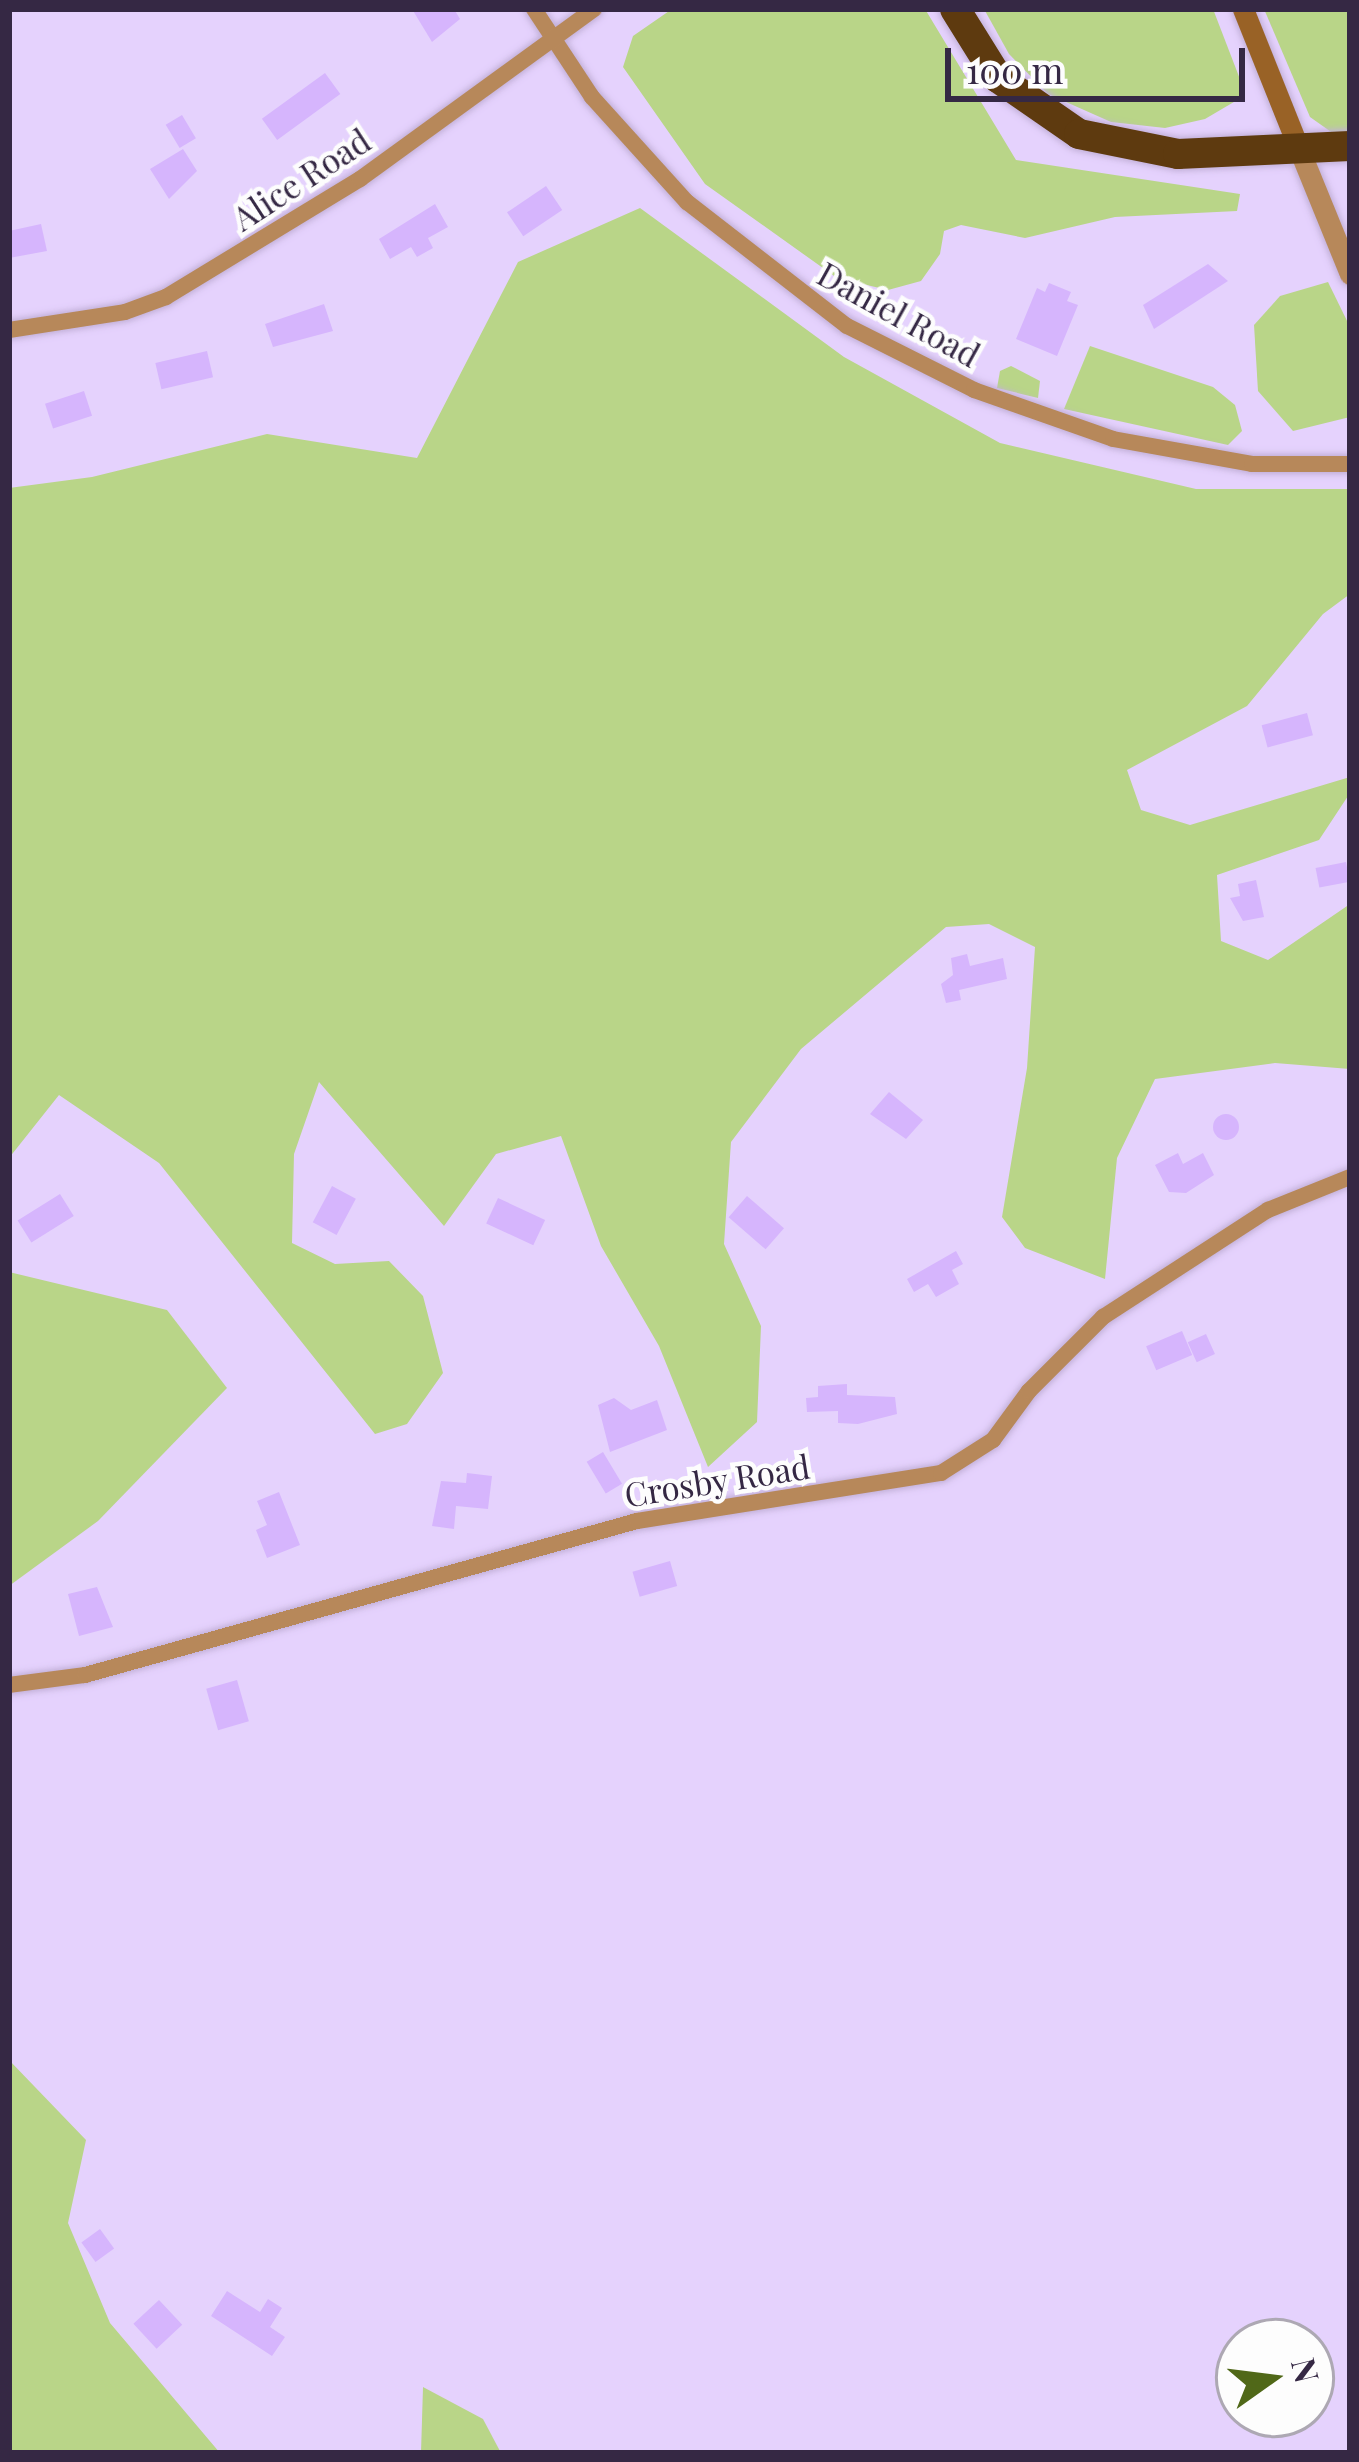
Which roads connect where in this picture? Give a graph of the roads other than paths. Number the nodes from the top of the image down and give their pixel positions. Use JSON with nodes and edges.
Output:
{"nodes":[{"id":1,"x":534,"y":9,"type":"edge"},
{"id":2,"x":594,"y":9,"type":"edge"},
{"id":3,"x":955,"y":9,"type":"edge"},
{"id":4,"x":1243,"y":9,"type":"edge"},
{"id":5,"x":552,"y":39,"type":"junction"},
{"id":6,"x":1350,"y":146,"type":"edge"},
{"id":7,"x":1299,"y":149,"type":"junction"},
{"id":8,"x":1350,"y":274,"type":"edge"},
{"id":9,"x":9,"y":330,"type":"edge"},
{"id":10,"x":1350,"y":464,"type":"edge"},
{"id":11,"x":1350,"y":1177,"type":"edge"},
{"id":12,"x":9,"y":1685,"type":"edge"}],
"edges":[{"from":1,"to":5,"type":"street","name":"Daniel Road"},
{"from":2,"to":5,"type":"street","name":"Alice Road"},
{"from":3,"to":7,"type":"highway"},
{"from":4,"to":7,"type":"main road"},
{"from":5,"to":9,"type":"street","name":"Alice Road"},
{"from":5,"to":10,"type":"street","name":"Daniel Road"},
{"from":6,"to":7,"type":"highway"},
{"from":7,"to":8,"type":"street"},
{"from":11,"to":12,"type":"street","name":"Crosby Road"}]}
